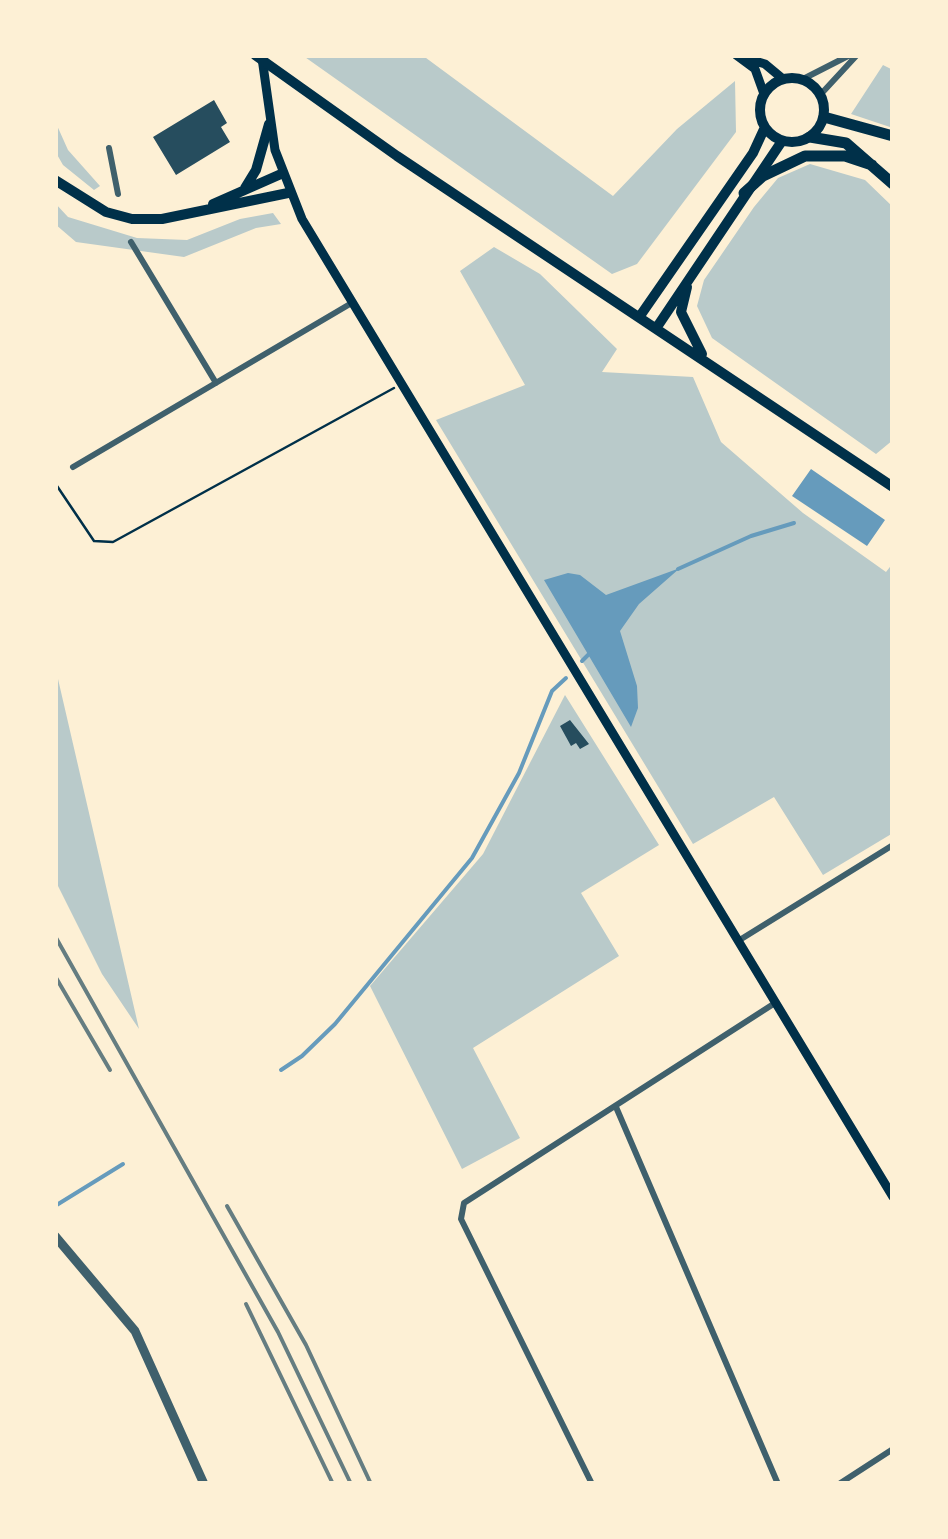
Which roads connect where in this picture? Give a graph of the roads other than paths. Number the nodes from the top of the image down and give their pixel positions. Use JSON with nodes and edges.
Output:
{"nodes":[{"id":1,"x":259,"y":55,"type":"edge"},
{"id":2,"x":853,"y":55,"type":"edge"},
{"id":3,"x":738,"y":56,"type":"edge"},
{"id":4,"x":782,"y":79,"type":"junction"},
{"id":5,"x":803,"y":79,"type":"junction"},
{"id":6,"x":764,"y":94,"type":"junction"},
{"id":7,"x":821,"y":94,"type":"junction"},
{"id":8,"x":824,"y":116,"type":"junction"},
{"id":9,"x":269,"y":124,"type":"junction"},
{"id":10,"x":765,"y":127,"type":"junction"},
{"id":11,"x":893,"y":136,"type":"edge"},
{"id":12,"x":810,"y":137,"type":"junction"},
{"id":13,"x":782,"y":141,"type":"junction"},
{"id":14,"x":109,"y":148,"type":"dead end"},
{"id":15,"x":872,"y":165,"type":"junction"},
{"id":16,"x":281,"y":174,"type":"junction"},
{"id":17,"x":55,"y":180,"type":"edge"},
{"id":18,"x":893,"y":184,"type":"edge"},
{"id":19,"x":244,"y":190,"type":"junction"},
{"id":20,"x":288,"y":193,"type":"junction"},
{"id":21,"x":744,"y":193,"type":"junction"},
{"id":22,"x":118,"y":194,"type":"dead end"},
{"id":23,"x":194,"y":212,"type":"junction"},
{"id":24,"x":131,"y":242,"type":"dead end"},
{"id":25,"x":689,"y":276,"type":"junction"},
{"id":26,"x":350,"y":304,"type":"junction"},
{"id":27,"x":640,"y":316,"type":"junction"},
{"id":28,"x":657,"y":327,"type":"junction"},
{"id":29,"x":706,"y":359,"type":"junction"},
{"id":30,"x":216,"y":383,"type":"junction"},
{"id":31,"x":73,"y":467,"type":"dead end"},
{"id":32,"x":893,"y":487,"type":"edge"},
{"id":33,"x":893,"y":845,"type":"edge"},
{"id":34,"x":738,"y":942,"type":"junction"},
{"id":35,"x":775,"y":1003,"type":"junction"},
{"id":36,"x":616,"y":1107,"type":"junction"},
{"id":37,"x":893,"y":1197,"type":"edge"},
{"id":38,"x":55,"y":1236,"type":"edge"},
{"id":39,"x":893,"y":1449,"type":"edge"},
{"id":40,"x":204,"y":1484,"type":"edge"},
{"id":41,"x":592,"y":1484,"type":"edge"},
{"id":42,"x":778,"y":1484,"type":"edge"},
{"id":43,"x":839,"y":1484,"type":"edge"}],
"edges":[{"from":1,"to":9,"type":"main road"},
{"from":1,"to":27,"type":"main road"},
{"from":2,"to":5,"type":"street"},
{"from":2,"to":7,"type":"street"},
{"from":3,"to":4,"type":"main road"},
{"from":3,"to":6,"type":"main road"},
{"from":4,"to":5,"type":"main road"},
{"from":4,"to":6,"type":"main road"},
{"from":5,"to":7,"type":"main road"},
{"from":6,"to":10,"type":"main road"},
{"from":7,"to":8,"type":"main road"},
{"from":8,"to":11,"type":"highway"},
{"from":8,"to":12,"type":"main road"},
{"from":9,"to":16,"type":"main road"},
{"from":9,"to":19,"type":"main road"},
{"from":10,"to":13,"type":"main road"},
{"from":10,"to":27,"type":"main road"},
{"from":12,"to":13,"type":"main road"},
{"from":12,"to":15,"type":"highway"},
{"from":13,"to":21,"type":"main road"},
{"from":14,"to":22,"type":"street"},
{"from":15,"to":18,"type":"highway"},
{"from":15,"to":21,"type":"highway"},
{"from":16,"to":19,"type":"main road"},
{"from":16,"to":20,"type":"main road"},
{"from":17,"to":23,"type":"main road"},
{"from":19,"to":23,"type":"main road"},
{"from":20,"to":23,"type":"main road"},
{"from":20,"to":26,"type":"main road"},
{"from":21,"to":25,"type":"main road"},
{"from":24,"to":30,"type":"street"},
{"from":25,"to":28,"type":"main road"},
{"from":25,"to":29,"type":"main road"},
{"from":26,"to":30,"type":"street"},
{"from":26,"to":34,"type":"main road"},
{"from":27,"to":28,"type":"main road"},
{"from":28,"to":29,"type":"main road"},
{"from":29,"to":32,"type":"main road"},
{"from":30,"to":31,"type":"street"},
{"from":33,"to":34,"type":"street"},
{"from":34,"to":35,"type":"main road"},
{"from":35,"to":36,"type":"street"},
{"from":35,"to":37,"type":"main road"},
{"from":36,"to":41,"type":"street"},
{"from":36,"to":42,"type":"street"},
{"from":38,"to":40,"type":"street"},
{"from":39,"to":43,"type":"street"}]}
